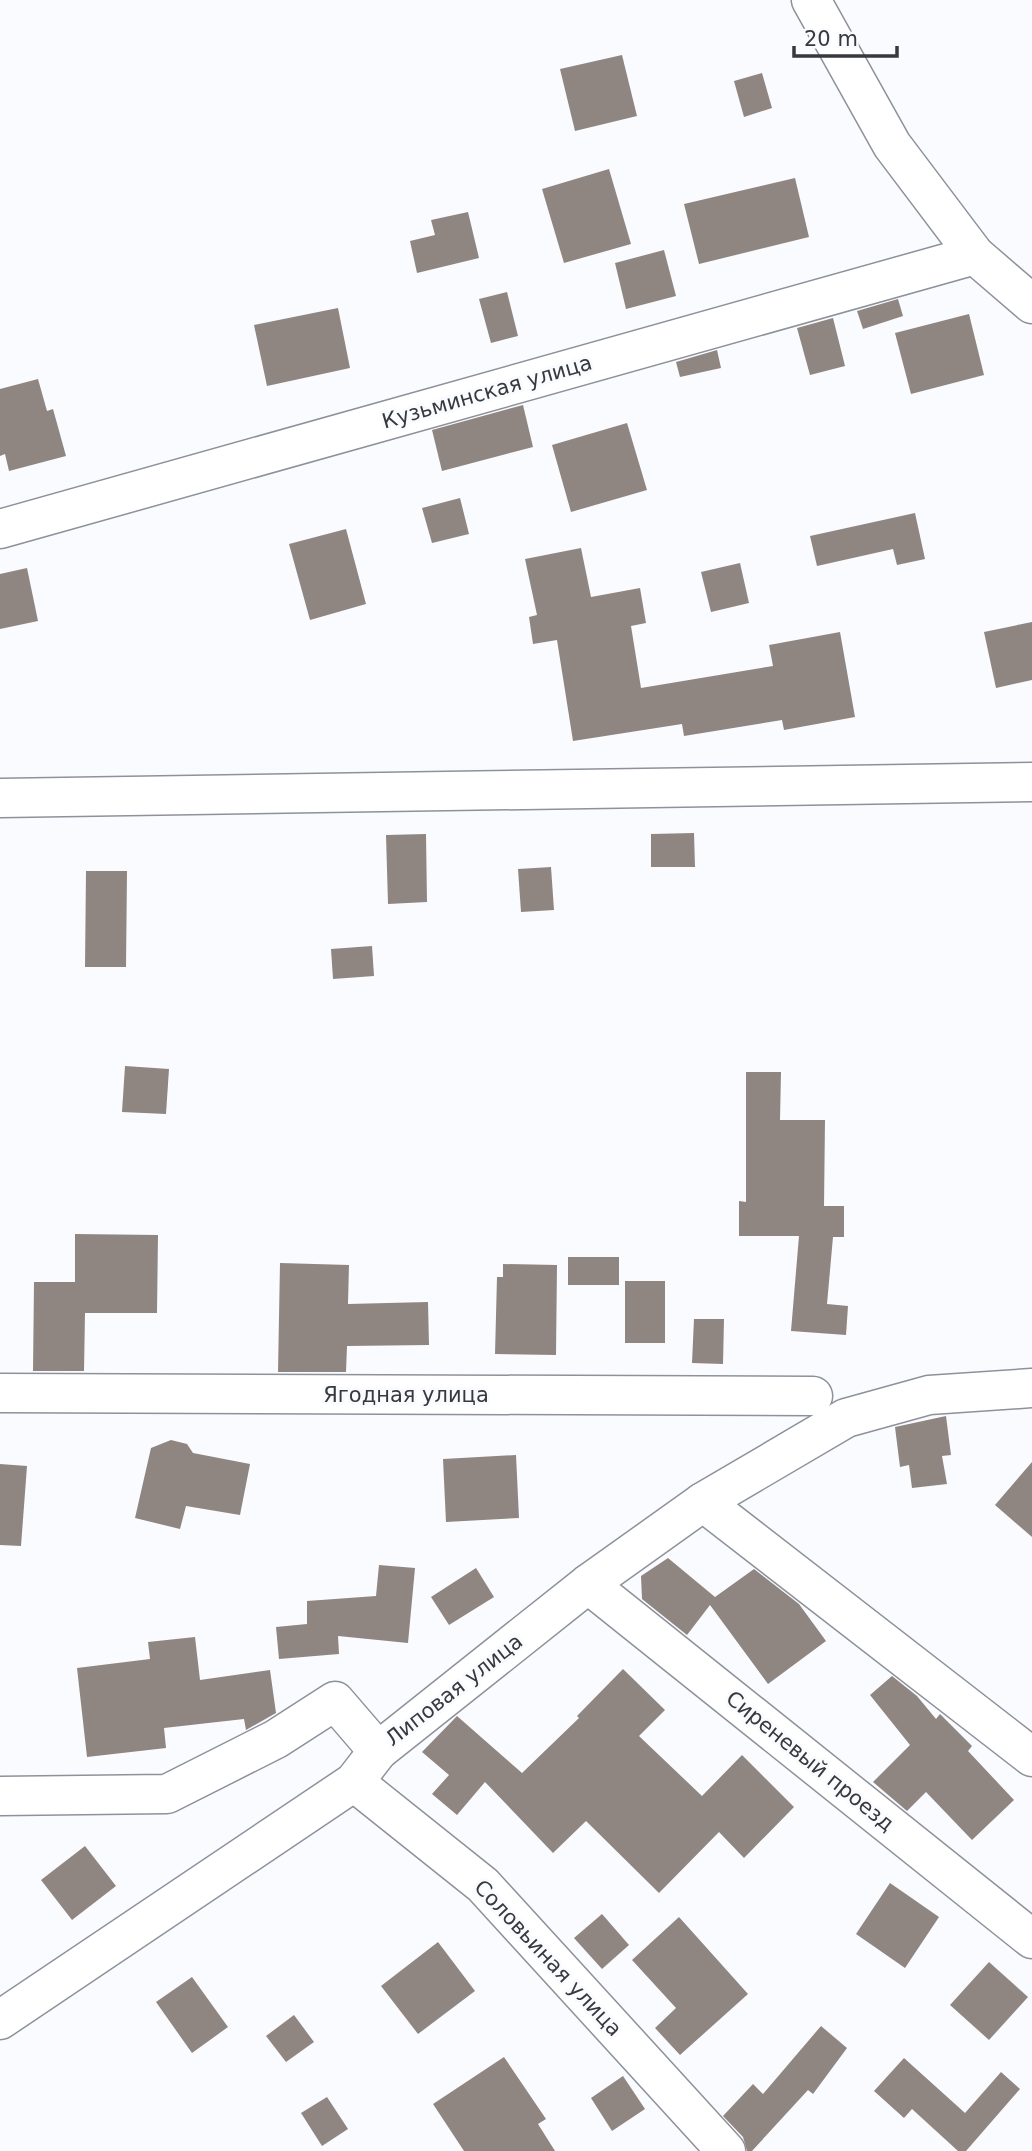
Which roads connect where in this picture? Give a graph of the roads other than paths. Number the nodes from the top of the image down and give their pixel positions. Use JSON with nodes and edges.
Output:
{"nodes":[{"id":1,"x":811,"y":0,"type":"edge"},
{"id":2,"x":975,"y":255,"type":"junction"},
{"id":3,"x":1032,"y":304,"type":"edge"},
{"id":4,"x":0,"y":529,"type":"edge"},
{"id":5,"x":1032,"y":782,"type":"edge"},
{"id":6,"x":0,"y":798,"type":"edge"},
{"id":7,"x":1032,"y":1388,"type":"edge"},
{"id":8,"x":0,"y":1393,"type":"edge"},
{"id":9,"x":813,"y":1396,"type":"dead end"},
{"id":10,"x":703,"y":1502,"type":"junction"},
{"id":11,"x":589,"y":1584,"type":"junction"},
{"id":12,"x":377,"y":1751,"type":"junction"},
{"id":13,"x":1032,"y":1757,"type":"edge"},
{"id":14,"x":354,"y":1782,"type":"junction"},
{"id":15,"x":0,"y":1796,"type":"edge"},
{"id":16,"x":1032,"y":1939,"type":"edge"},
{"id":17,"x":0,"y":2021,"type":"edge"},
{"id":18,"x":726,"y":2151,"type":"edge"}],
"edges":[{"from":1,"to":2,"type":"street"},
{"from":2,"to":3,"type":"street"},
{"from":2,"to":4,"type":"street","name":"Кузьминская улица"},
{"from":5,"to":6,"type":"street"},
{"from":7,"to":10,"type":"street","name":"Липовая улица"},
{"from":8,"to":9,"type":"street","name":"Ягодная улица"},
{"from":10,"to":11,"type":"street","name":"Липовая улица"},
{"from":10,"to":13,"type":"street"},
{"from":11,"to":12,"type":"street","name":"Липовая улица"},
{"from":11,"to":16,"type":"street","name":"Сиреневый проезд"},
{"from":12,"to":14,"type":"street","name":"Липовая улица"},
{"from":12,"to":15,"type":"street"},
{"from":14,"to":17,"type":"street","name":"Липовая улица"},
{"from":14,"to":18,"type":"street","name":"Соловьиная улица"}]}
